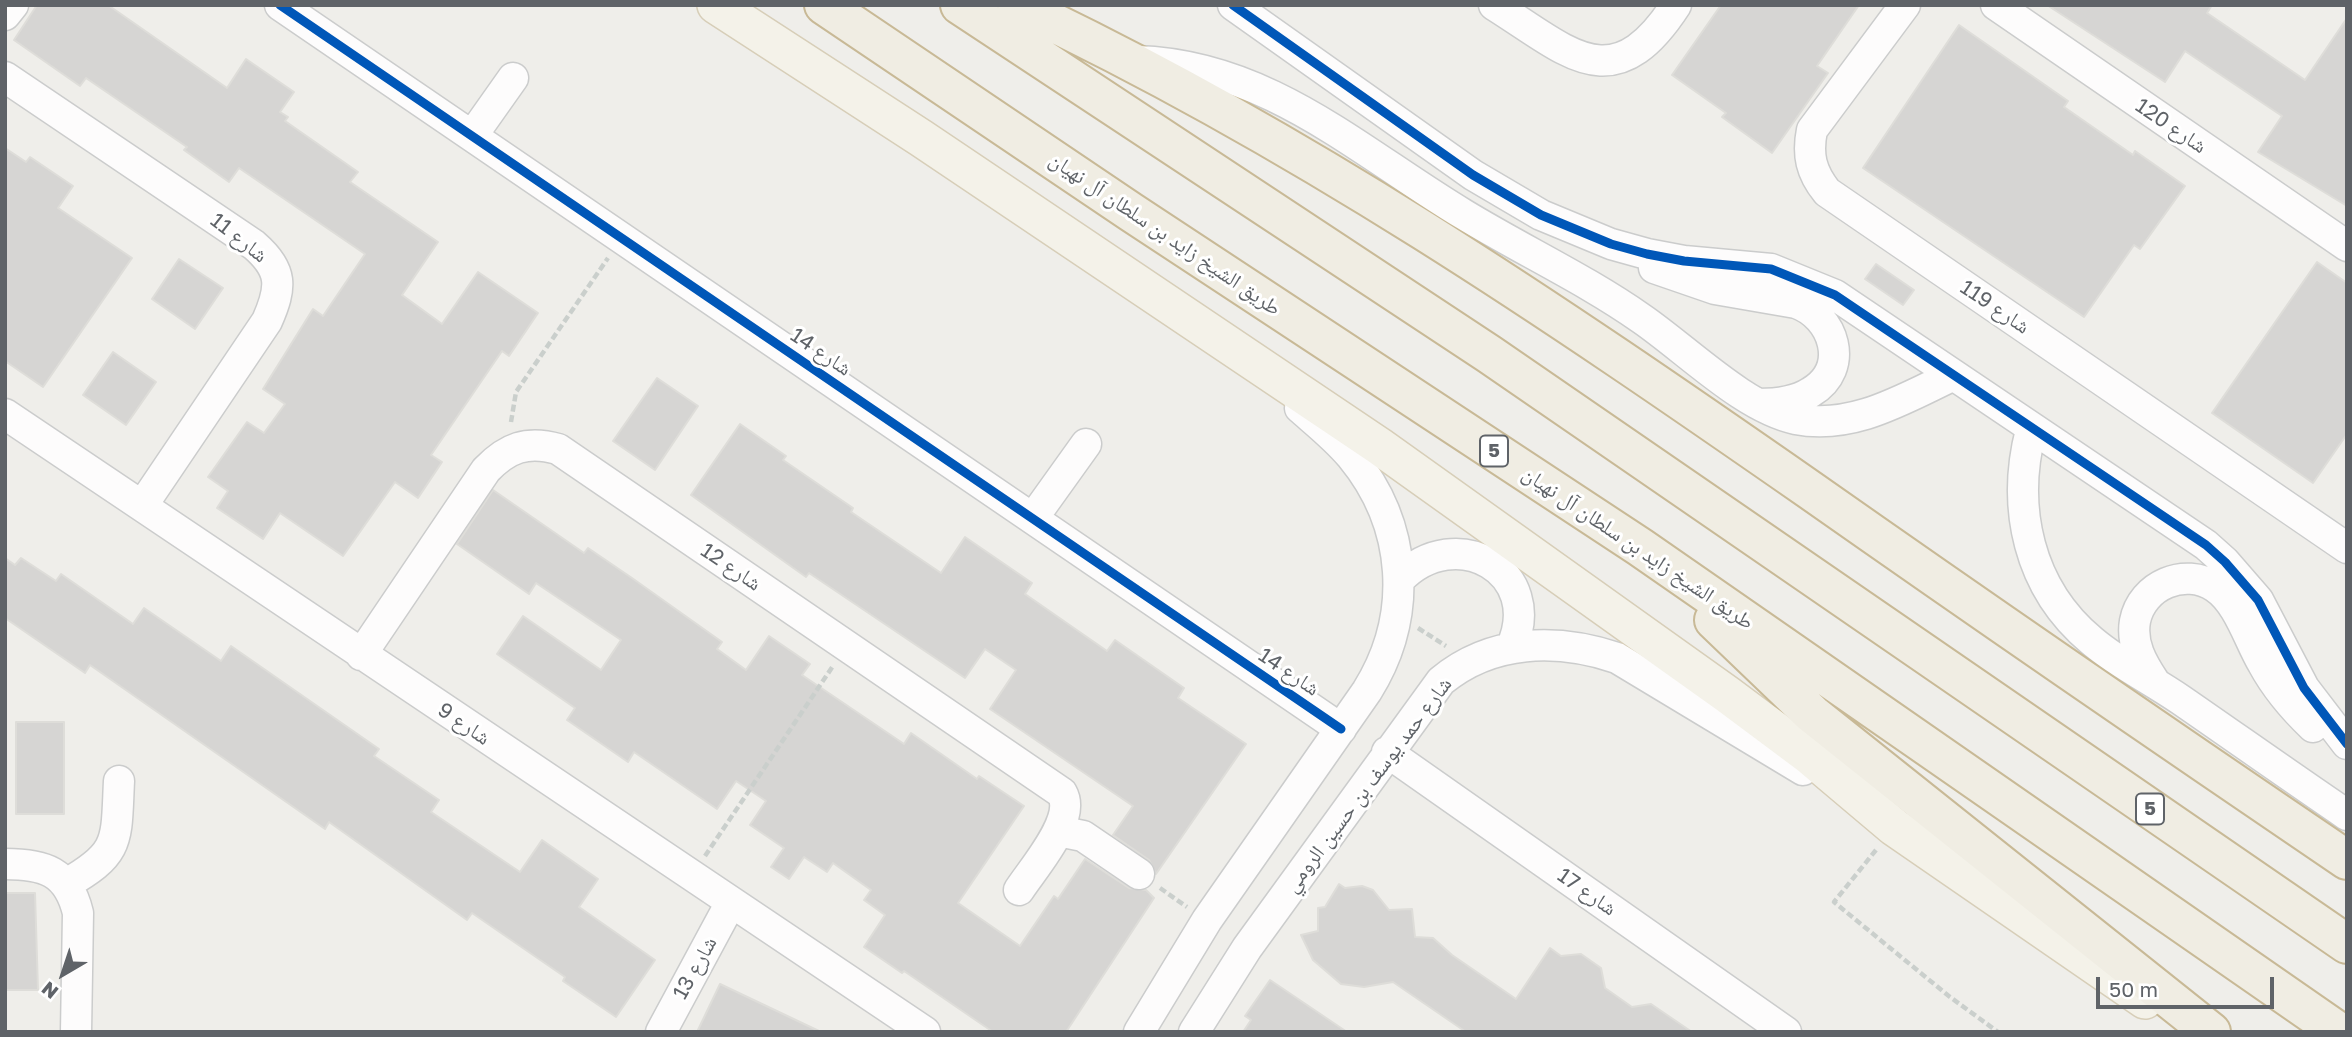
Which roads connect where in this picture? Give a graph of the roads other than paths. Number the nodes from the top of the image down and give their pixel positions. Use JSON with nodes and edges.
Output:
{"nodes":[{"id":1,"x":12,"y":5,"type":"edge"},
{"id":2,"x":280,"y":5,"type":"edge"},
{"id":3,"x":716,"y":5,"type":"edge"},
{"id":4,"x":824,"y":5,"type":"edge"},
{"id":5,"x":960,"y":5,"type":"edge"},
{"id":6,"x":1017,"y":5,"type":"edge"},
{"id":7,"x":1233,"y":5,"type":"edge"},
{"id":8,"x":1494,"y":5,"type":"edge"},
{"id":9,"x":1676,"y":5,"type":"edge"},
{"id":10,"x":1905,"y":5,"type":"edge"},
{"id":11,"x":1996,"y":5,"type":"edge"},
{"id":12,"x":5,"y":15,"type":"edge"},
{"id":13,"x":1129,"y":61,"type":"junction"},
{"id":14,"x":5,"y":77,"type":"edge"},
{"id":15,"x":513,"y":78,"type":"dead end"},
{"id":16,"x":472,"y":136,"type":"junction"},
{"id":17,"x":1611,"y":244,"type":"junction"},
{"id":18,"x":2347,"y":246,"type":"edge"},
{"id":19,"x":1240,"y":354,"type":"junction"},
{"id":20,"x":1952,"y":376,"type":"junction"},
{"id":21,"x":1757,"y":404,"type":"junction"},
{"id":22,"x":5,"y":414,"type":"edge"},
{"id":23,"x":2031,"y":430,"type":"junction"},
{"id":24,"x":1086,"y":444,"type":"dead end"},
{"id":25,"x":142,"y":506,"type":"junction"},
{"id":26,"x":1034,"y":519,"type":"junction"},
{"id":27,"x":1640,"y":547,"type":"junction"},
{"id":28,"x":2347,"y":548,"type":"edge"},
{"id":29,"x":1400,"y":579,"type":"junction"},
{"id":30,"x":1511,"y":648,"type":"junction"},
{"id":31,"x":361,"y":655,"type":"junction"},
{"id":32,"x":2154,"y":681,"type":"junction"},
{"id":33,"x":1341,"y":729,"type":"junction"},
{"id":34,"x":2347,"y":744,"type":"edge"},
{"id":35,"x":1387,"y":752,"type":"junction"},
{"id":36,"x":2347,"y":755,"type":"edge"},
{"id":37,"x":119,"y":781,"type":"dead end"},
{"id":38,"x":2347,"y":815,"type":"edge"},
{"id":39,"x":1894,"y":827,"type":"junction"},
{"id":40,"x":1058,"y":831,"type":"junction"},
{"id":41,"x":2347,"y":860,"type":"edge"},
{"id":42,"x":5,"y":864,"type":"edge"},
{"id":43,"x":1139,"y":874,"type":"road end"},
{"id":44,"x":66,"y":884,"type":"junction"},
{"id":45,"x":1019,"y":890,"type":"dead end"},
{"id":46,"x":730,"y":904,"type":"junction"},
{"id":47,"x":2347,"y":944,"type":"edge"},
{"id":48,"x":895,"y":1024,"type":"edge"},
{"id":49,"x":76,"y":1032,"type":"edge"},
{"id":50,"x":662,"y":1032,"type":"edge"},
{"id":51,"x":925,"y":1032,"type":"edge"},
{"id":52,"x":1139,"y":1032,"type":"edge"},
{"id":53,"x":1194,"y":1032,"type":"edge"},
{"id":54,"x":1786,"y":1032,"type":"edge"},
{"id":55,"x":2192,"y":1032,"type":"edge"},
{"id":56,"x":2211,"y":1032,"type":"edge"},
{"id":57,"x":2339,"y":1032,"type":"edge"}],
"edges":[{"from":1,"to":12,"type":"street"},
{"from":2,"to":16,"type":"street","name":"شارع 14"},
{"from":3,"to":19,"type":"main road"},
{"from":4,"to":27,"type":"highway","name":"طريق الشيخ زايد بن سلطان آل نهيان","number":"5"},
{"from":5,"to":47,"type":"highway","number":"5"},
{"from":6,"to":13,"type":"highway"},
{"from":7,"to":17,"type":"street"},
{"from":8,"to":9,"type":"street"},
{"from":10,"to":28,"type":"street","name":"شارع 119"},
{"from":11,"to":18,"type":"street","name":"شارع 120"},
{"from":13,"to":21,"type":"street"},
{"from":13,"to":41,"type":"highway"},
{"from":14,"to":25,"type":"street","name":"شارع 11"},
{"from":15,"to":16,"type":"street"},
{"from":16,"to":26,"type":"street","name":"شارع 14"},
{"from":17,"to":20,"type":"street"},
{"from":17,"to":21,"type":"street"},
{"from":19,"to":29,"type":"street"},
{"from":19,"to":39,"type":"main road"},
{"from":20,"to":21,"type":"street"},
{"from":20,"to":23,"type":"street"},
{"from":22,"to":25,"type":"street","name":"شارع 9"},
{"from":23,"to":32,"type":"street"},
{"from":23,"to":34,"type":"street"},
{"from":24,"to":26,"type":"street"},
{"from":25,"to":31,"type":"street","name":"شارع 9"},
{"from":26,"to":33,"type":"street","name":"شارع 14"},
{"from":27,"to":56,"type":"highway"},
{"from":27,"to":57,"type":"highway","name":"طريق الشيخ زايد بن سلطان آل نهيان","number":"5"},
{"from":29,"to":30,"type":"street"},
{"from":29,"to":33,"type":"street"},
{"from":30,"to":35,"type":"street","name":"شارع حمد يوسف بن حسين الرومي"},
{"from":30,"to":39,"type":"street","name":"شارع حمد يوسف بن حسين الرومي"},
{"from":31,"to":40,"type":"street","name":"شارع 12"},
{"from":31,"to":46,"type":"street","name":"شارع 9"},
{"from":32,"to":36,"type":"street"},
{"from":32,"to":38,"type":"street"},
{"from":33,"to":52,"type":"street"},
{"from":35,"to":53,"type":"street","name":"شارع حمد يوسف بن حسين الرومي"},
{"from":35,"to":54,"type":"street","name":"شارع 17"},
{"from":37,"to":44,"type":"street"},
{"from":39,"to":55,"type":"main road"},
{"from":40,"to":43,"type":"street"},
{"from":40,"to":45,"type":"street","name":"شارع 12"},
{"from":42,"to":44,"type":"street"},
{"from":44,"to":49,"type":"street"},
{"from":46,"to":48,"type":"street","name":"شارع 9"},
{"from":46,"to":50,"type":"street","name":"شارع 13"},
{"from":48,"to":51,"type":"street","name":"شارع 9"}]}
